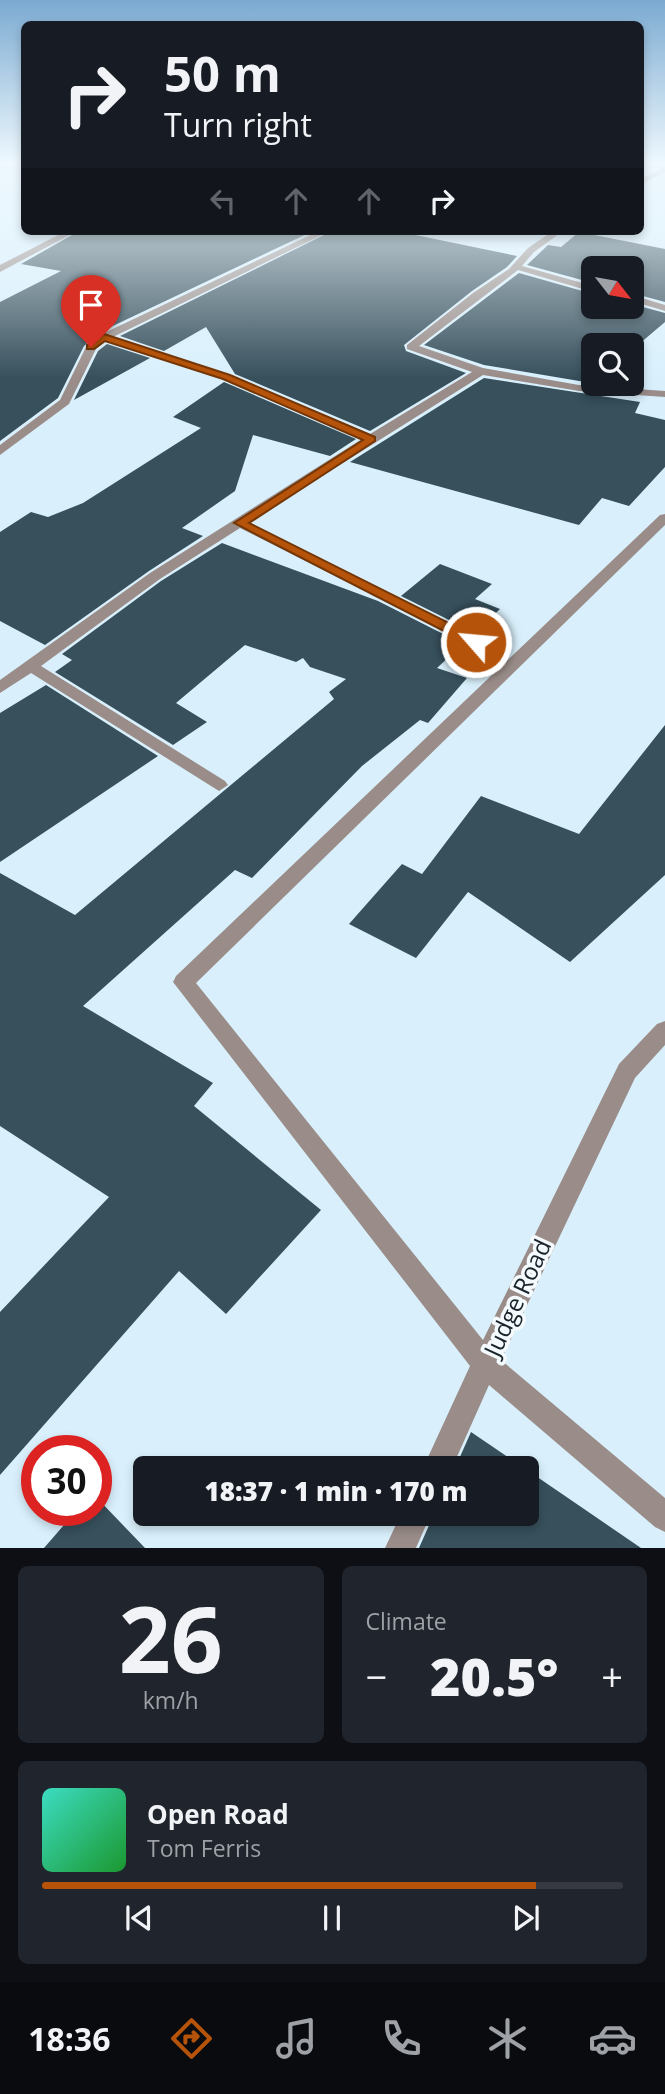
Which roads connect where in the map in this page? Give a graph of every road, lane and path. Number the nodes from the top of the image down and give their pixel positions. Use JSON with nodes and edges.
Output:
{"nodes":[{"id":1,"x":63,"y":235,"type":"edge"},
{"id":2,"x":319,"y":235,"type":"edge"},
{"id":3,"x":551,"y":235,"type":"edge"},
{"id":4,"x":516,"y":267,"type":"junction"},
{"id":5,"x":0,"y":269,"type":"edge"},
{"id":6,"x":581,"y":286,"type":"edge"},
{"id":7,"x":644,"y":302,"type":"edge"},
{"id":8,"x":665,"y":309,"type":"edge"},
{"id":9,"x":104,"y":337,"type":"junction"},
{"id":10,"x":481,"y":371,"type":"junction"},
{"id":11,"x":665,"y":394,"type":"edge"},
{"id":12,"x":372,"y":439,"type":"junction"},
{"id":13,"x":0,"y":451,"type":"edge"},
{"id":14,"x":665,"y":518,"type":"edge"},
{"id":15,"x":240,"y":523,"type":"junction"},
{"id":16,"x":476,"y":642,"type":"dead end"},
{"id":17,"x":31,"y":666,"type":"junction"},
{"id":18,"x":0,"y":688,"type":"edge"},
{"id":19,"x":219,"y":785,"type":"dead end"},
{"id":20,"x":665,"y":1030,"type":"edge"},
{"id":21,"x":485,"y":1364,"type":"junction"},
{"id":22,"x":442,"y":1456,"type":"edge"},
{"id":23,"x":665,"y":1517,"type":"edge"},
{"id":24,"x":410,"y":1526,"type":"edge"},
{"id":25,"x":400,"y":1548,"type":"edge"}],
"edges":[{"from":1,"to":5,"type":"street"},
{"from":2,"to":9,"type":"street"},
{"from":3,"to":4,"type":"street"},
{"from":4,"to":6,"type":"street"},
{"from":4,"to":10,"type":"street"},
{"from":7,"to":8,"type":"street"},
{"from":9,"to":12,"type":"street"},
{"from":9,"to":13,"type":"street"},
{"from":10,"to":11,"type":"street"},
{"from":10,"to":12,"type":"street"},
{"from":12,"to":15,"type":"street"},
{"from":14,"to":21,"type":"street"},
{"from":15,"to":16,"type":"street"},
{"from":15,"to":17,"type":"street"},
{"from":17,"to":18,"type":"street"},
{"from":17,"to":19,"type":"street"},
{"from":20,"to":21,"type":"street","name":"Judge Road"},
{"from":21,"to":22,"type":"street"},
{"from":21,"to":23,"type":"street","name":"Judge Road"},
{"from":24,"to":25,"type":"street"}]}
